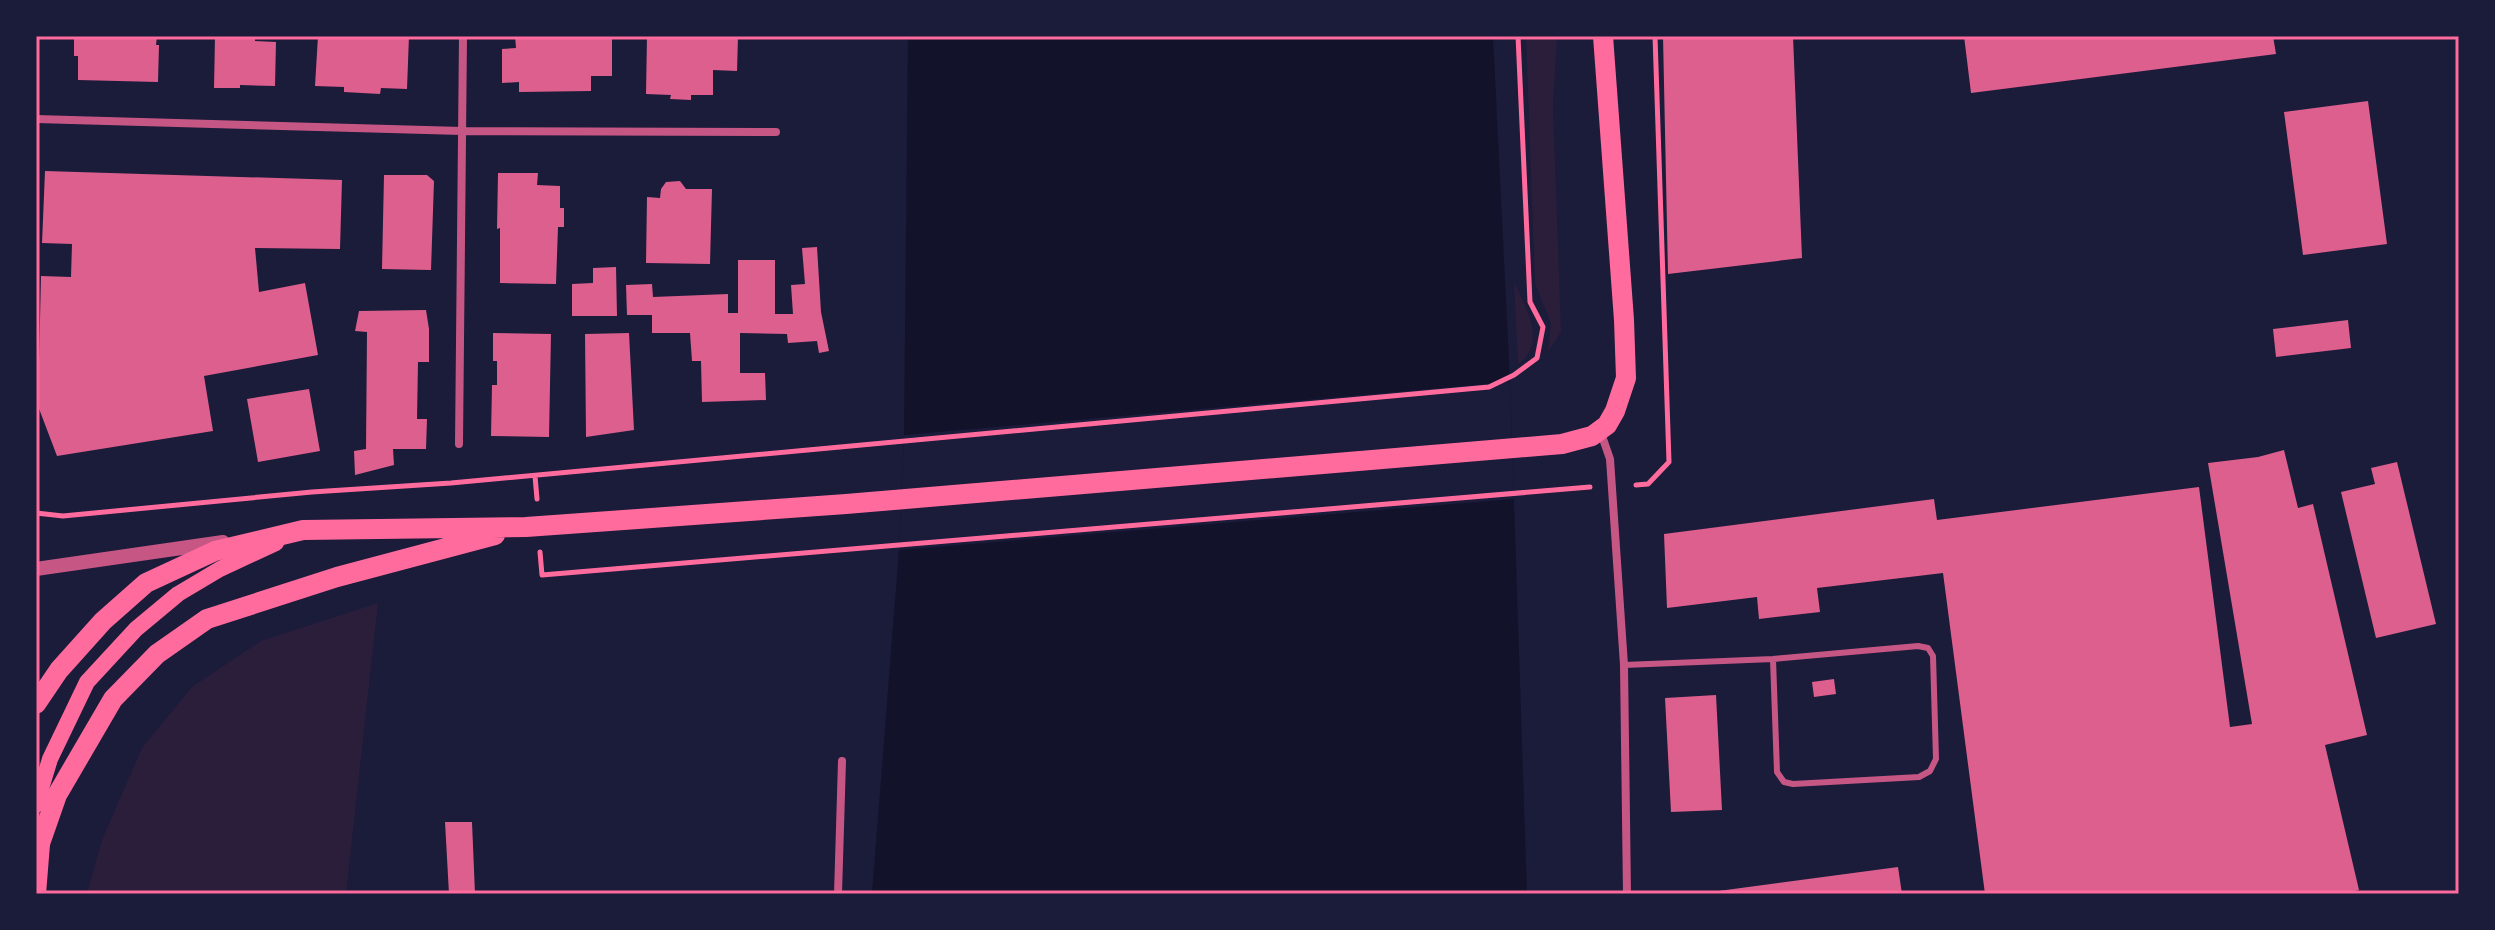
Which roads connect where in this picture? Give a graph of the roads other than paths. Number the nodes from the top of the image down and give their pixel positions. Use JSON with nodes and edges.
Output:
{"nodes":[{"id":1,"x":463,"y":36,"type":"edge"},
{"id":2,"x":1603,"y":36,"type":"edge"},
{"id":3,"x":36,"y":119,"type":"edge"},
{"id":4,"x":462,"y":131,"type":"junction"},
{"id":5,"x":776,"y":132,"type":"dead end"},
{"id":6,"x":1600,"y":431,"type":"junction"},
{"id":7,"x":459,"y":444,"type":"dead end"},
{"id":8,"x":526,"y":527,"type":"junction"},
{"id":9,"x":303,"y":530,"type":"junction"},
{"id":10,"x":36,"y":569,"type":"edge"},
{"id":11,"x":1773,"y":659,"type":"junction"},
{"id":12,"x":1624,"y":665,"type":"junction"},
{"id":13,"x":36,"y":704,"type":"edge"},
{"id":14,"x":842,"y":761,"type":"dead end"},
{"id":15,"x":36,"y":805,"type":"edge"},
{"id":16,"x":39,"y":846,"type":"edge"},
{"id":17,"x":38,"y":894,"type":"edge"},
{"id":18,"x":838,"y":894,"type":"edge"},
{"id":19,"x":1627,"y":894,"type":"edge"}],
"edges":[{"from":1,"to":4,"type":"street"},
{"from":2,"to":6,"type":"main road"},
{"from":3,"to":4,"type":"street"},
{"from":4,"to":5,"type":"street"},
{"from":4,"to":7,"type":"street"},
{"from":6,"to":8,"type":"main road"},
{"from":6,"to":12,"type":"street"},
{"from":8,"to":9,"type":"main road"},
{"from":8,"to":16,"type":"main road"},
{"from":9,"to":10,"type":"street"},
{"from":9,"to":13,"type":"main road"},
{"from":9,"to":15,"type":"main road"},
{"from":11,"to":11,"type":"lane"},
{"from":11,"to":12,"type":"lane"},
{"from":12,"to":19,"type":"street"},
{"from":14,"to":18,"type":"street"},
{"from":16,"to":17,"type":"main road"}]}
